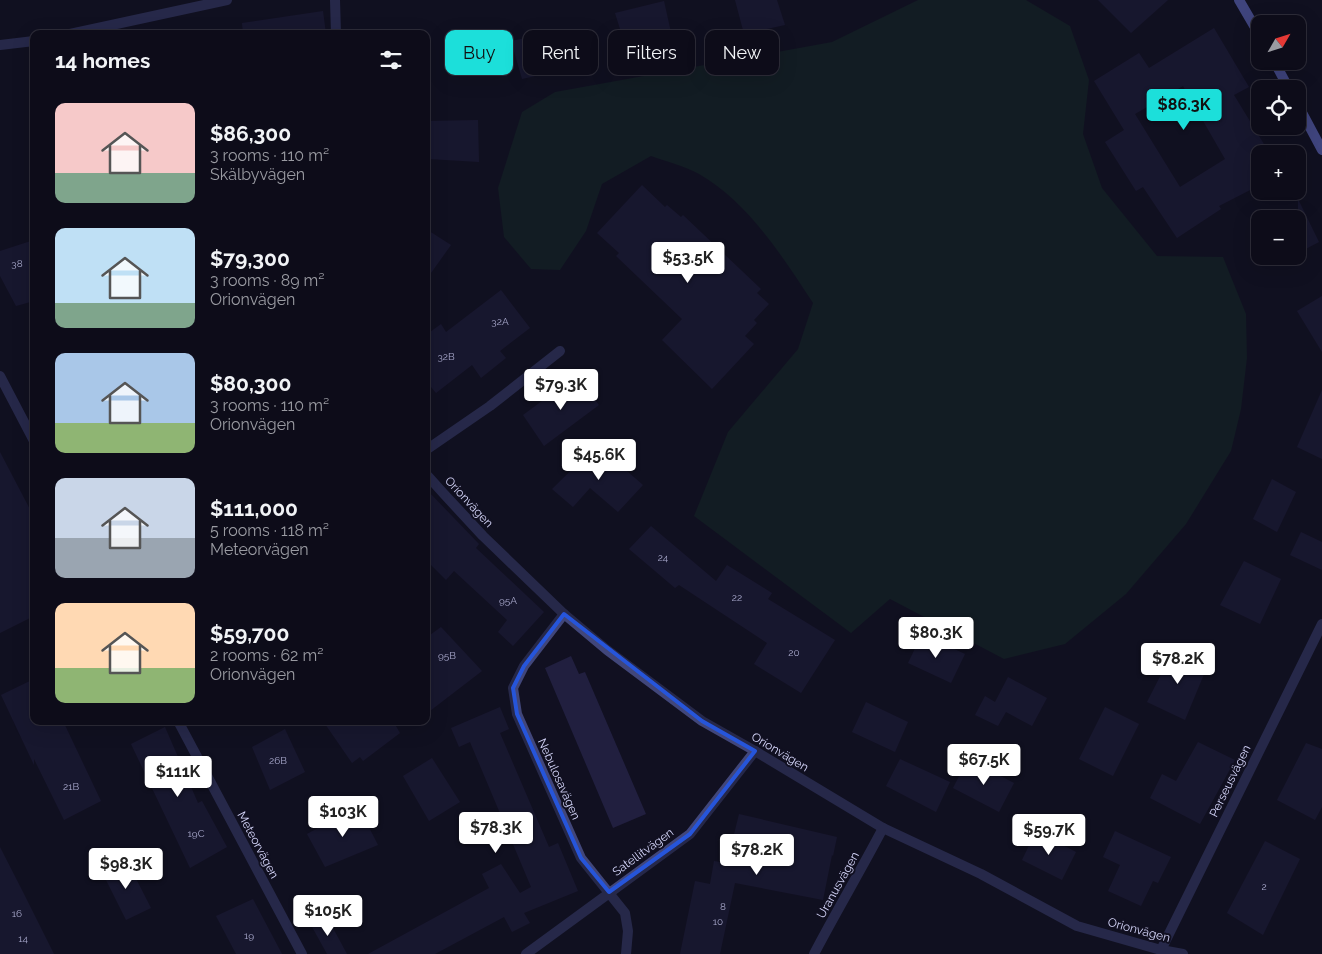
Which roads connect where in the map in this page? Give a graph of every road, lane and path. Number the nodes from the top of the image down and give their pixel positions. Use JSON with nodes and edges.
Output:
{"nodes":[{"id":1,"x":227,"y":0,"type":"edge"},
{"id":2,"x":334,"y":0,"type":"edge"},
{"id":3,"x":1239,"y":0,"type":"edge"},
{"id":4,"x":1251,"y":21,"type":"edge"},
{"id":5,"x":88,"y":30,"type":"edge"},
{"id":6,"x":336,"y":30,"type":"edge"},
{"id":7,"x":30,"y":42,"type":"edge"},
{"id":8,"x":0,"y":46,"type":"edge"},
{"id":9,"x":1306,"y":120,"type":"edge"},
{"id":10,"x":1322,"y":150,"type":"edge"},
{"id":11,"x":560,"y":351,"type":"dead end"},
{"id":12,"x":0,"y":376,"type":"edge"},
{"id":13,"x":30,"y":433,"type":"edge"},
{"id":14,"x":430,"y":447,"type":"edge"},
{"id":15,"x":430,"y":478,"type":"edge"},
{"id":16,"x":564,"y":614,"type":"junction"},
{"id":17,"x":1322,"y":624,"type":"edge"},
{"id":18,"x":180,"y":725,"type":"edge"},
{"id":19,"x":755,"y":751,"type":"junction"},
{"id":20,"x":883,"y":828,"type":"junction"},
{"id":21,"x":609,"y":892,"type":"junction"},
{"id":22,"x":1161,"y":950,"type":"junction"},
{"id":23,"x":302,"y":954,"type":"edge"},
{"id":24,"x":526,"y":954,"type":"edge"},
{"id":25,"x":626,"y":954,"type":"edge"},
{"id":26,"x":814,"y":954,"type":"edge"},
{"id":27,"x":1183,"y":954,"type":"edge"}],
"edges":[{"from":1,"to":5,"type":"street"},
{"from":2,"to":6,"type":"street"},
{"from":3,"to":4,"type":"street"},
{"from":7,"to":8,"type":"street"},
{"from":9,"to":10,"type":"street"},
{"from":11,"to":14,"type":"street"},
{"from":12,"to":13,"type":"street"},
{"from":15,"to":16,"type":"street","name":"Orionvägen"},
{"from":16,"to":19,"type":"street","name":"Orionvägen"},
{"from":16,"to":21,"type":"street","name":"Nebulosavägen"},
{"from":17,"to":22,"type":"street","name":"Perseusvägen"},
{"from":18,"to":23,"type":"street","name":"Meteorvägen"},
{"from":19,"to":20,"type":"street","name":"Orionvägen"},
{"from":19,"to":21,"type":"street","name":"Satellitvägen"},
{"from":20,"to":22,"type":"street","name":"Orionvägen"},
{"from":20,"to":26,"type":"street","name":"Uranusvägen"},
{"from":21,"to":24,"type":"street","name":"Satellitvägen"},
{"from":21,"to":25,"type":"street","name":"Nebulosavägen"},
{"from":22,"to":27,"type":"street","name":"Orionvägen"}]}
